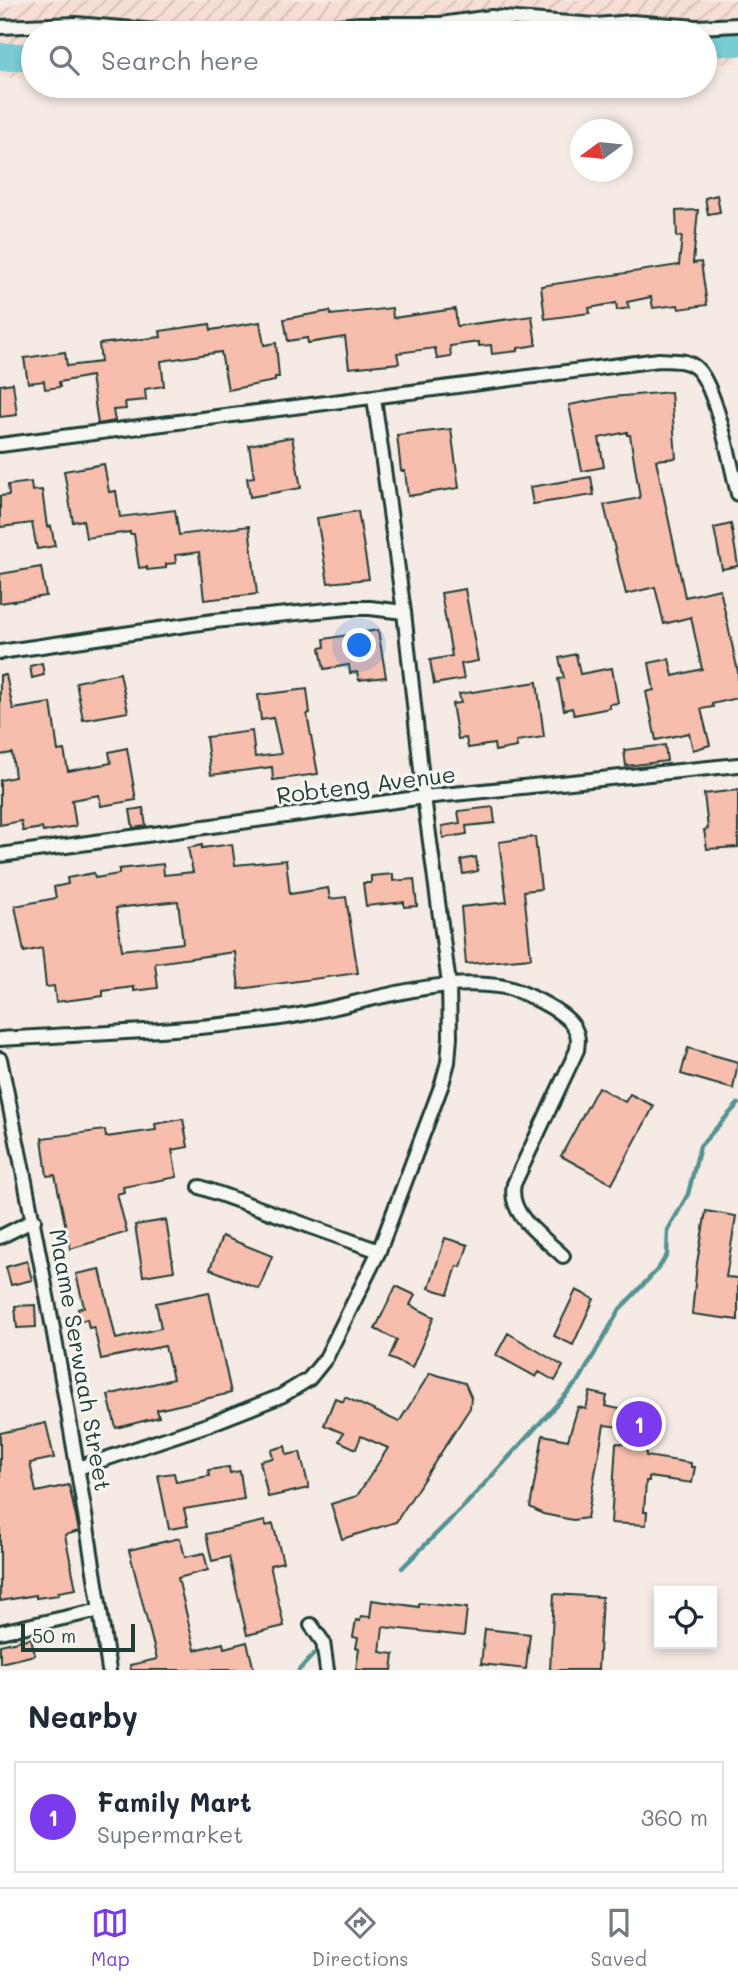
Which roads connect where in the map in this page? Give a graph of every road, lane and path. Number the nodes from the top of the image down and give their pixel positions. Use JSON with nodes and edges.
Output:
{"nodes":[{"id":1,"x":462,"y":21,"type":"edge"},
{"id":2,"x":544,"y":21,"type":"edge"},
{"id":3,"x":738,"y":25,"type":"edge"},
{"id":4,"x":21,"y":26,"type":"edge"},
{"id":5,"x":717,"y":26,"type":"edge"},
{"id":6,"x":0,"y":27,"type":"edge"},
{"id":7,"x":374,"y":398,"type":"junction"},
{"id":8,"x":0,"y":445,"type":"edge"},
{"id":9,"x":738,"y":494,"type":"edge"},
{"id":10,"x":404,"y":612,"type":"junction"},
{"id":11,"x":0,"y":652,"type":"edge"},
{"id":12,"x":738,"y":765,"type":"edge"},
{"id":13,"x":424,"y":797,"type":"junction"},
{"id":14,"x":0,"y":855,"type":"edge"},
{"id":15,"x":449,"y":984,"type":"junction"},
{"id":16,"x":0,"y":1039,"type":"edge"},
{"id":17,"x":0,"y":1059,"type":"edge"},
{"id":18,"x":200,"y":1187,"type":"dead end"},
{"id":19,"x":34,"y":1220,"type":"junction"},
{"id":20,"x":0,"y":1237,"type":"edge"},
{"id":21,"x":379,"y":1251,"type":"junction"},
{"id":22,"x":563,"y":1256,"type":"dead end"},
{"id":23,"x":78,"y":1468,"type":"junction"},
{"id":24,"x":100,"y":1610,"type":"junction"},
{"id":25,"x":311,"y":1625,"type":"dead end"},
{"id":26,"x":0,"y":1632,"type":"edge"},
{"id":27,"x":109,"y":1670,"type":"edge"},
{"id":28,"x":327,"y":1670,"type":"edge"}],
"edges":[{"from":1,"to":2,"type":"street"},
{"from":3,"to":5,"type":"street"},
{"from":4,"to":6,"type":"street"},
{"from":7,"to":8,"type":"street"},
{"from":7,"to":9,"type":"street"},
{"from":7,"to":10,"type":"street"},
{"from":10,"to":11,"type":"street"},
{"from":10,"to":13,"type":"street"},
{"from":12,"to":13,"type":"street","name":"Robteng Avenue"},
{"from":13,"to":14,"type":"street","name":"Robteng Avenue"},
{"from":13,"to":15,"type":"street"},
{"from":15,"to":16,"type":"street"},
{"from":15,"to":21,"type":"street"},
{"from":15,"to":22,"type":"street"},
{"from":17,"to":19,"type":"street","name":"Maame Serwaah Street"},
{"from":18,"to":21,"type":"street"},
{"from":19,"to":20,"type":"street"},
{"from":19,"to":23,"type":"street","name":"Maame Serwaah Street"},
{"from":21,"to":23,"type":"street"},
{"from":23,"to":24,"type":"street","name":"Maame Serwaah Street"},
{"from":24,"to":26,"type":"street"},
{"from":24,"to":27,"type":"street","name":"Maame Serwaah Street"},
{"from":25,"to":28,"type":"street"}]}
